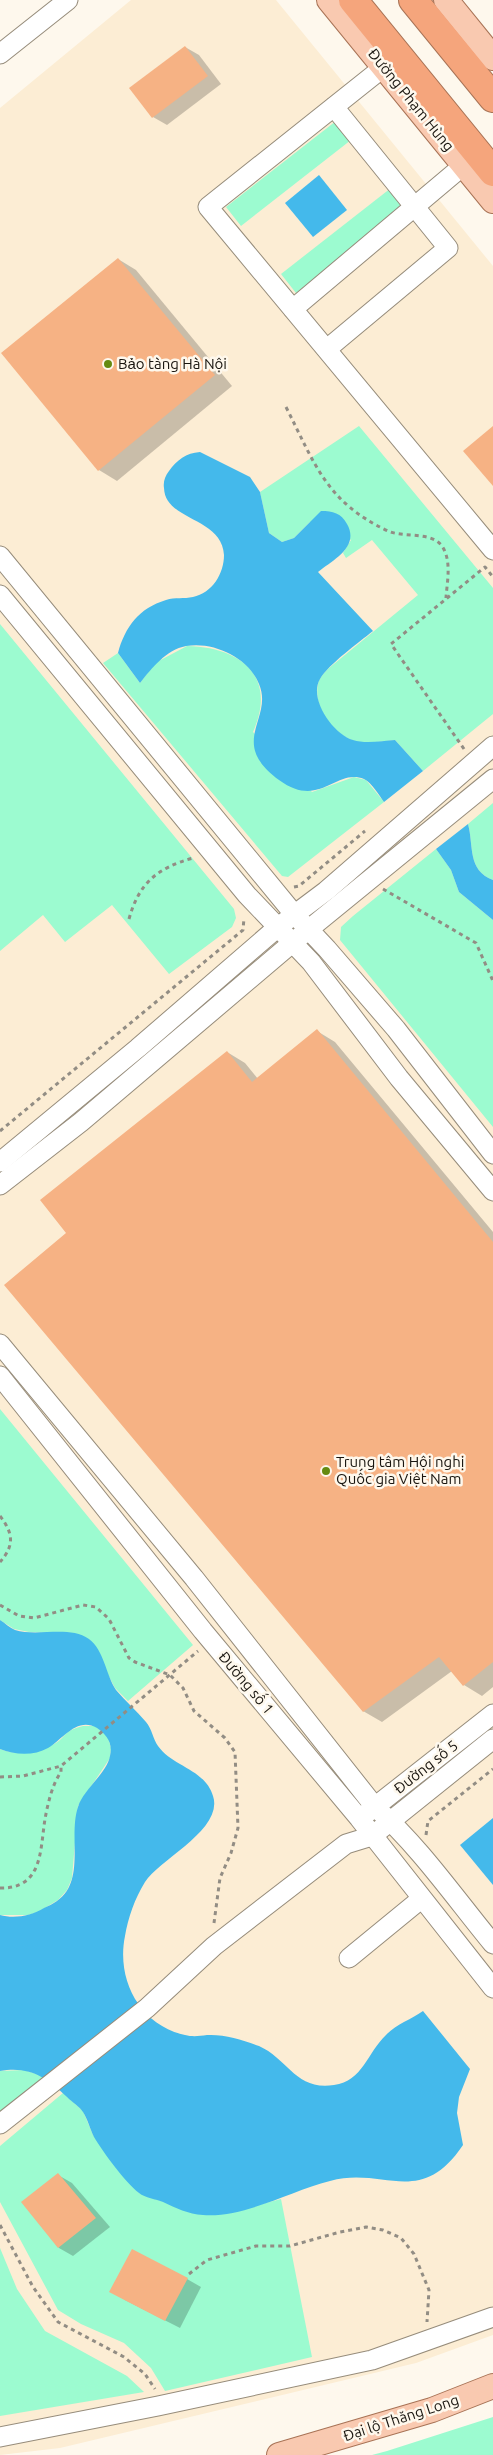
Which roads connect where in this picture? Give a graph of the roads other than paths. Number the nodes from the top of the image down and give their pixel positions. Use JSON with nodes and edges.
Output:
{"nodes":[{"id":1,"x":328,"y":0,"type":"edge"},
{"id":2,"x":353,"y":0,"type":"edge"},
{"id":3,"x":413,"y":0,"type":"edge"},
{"id":4,"x":446,"y":0,"type":"edge"},
{"id":5,"x":56,"y":3,"type":"edge"},
{"id":6,"x":0,"y":54,"type":"edge"},
{"id":7,"x":493,"y":58,"type":"edge"},
{"id":8,"x":385,"y":66,"type":"junction"},
{"id":9,"x":493,"y":98,"type":"edge"},
{"id":10,"x":334,"y":107,"type":"junction"},
{"id":11,"x":464,"y":165,"type":"junction"},
{"id":12,"x":493,"y":172,"type":"edge"},
{"id":13,"x":493,"y":201,"type":"edge"},
{"id":14,"x":414,"y":207,"type":"junction"},
{"id":15,"x":293,"y":309,"type":"junction"},
{"id":16,"x":327,"y":350,"type":"junction"},
{"id":17,"x":493,"y":550,"type":"edge"},
{"id":18,"x":0,"y":556,"type":"edge"},
{"id":19,"x":0,"y":595,"type":"edge"},
{"id":20,"x":493,"y":746,"type":"edge"},
{"id":21,"x":493,"y":779,"type":"edge"},
{"id":22,"x":294,"y":914,"type":"junction"},
{"id":23,"x":278,"y":927,"type":"junction"},
{"id":24,"x":309,"y":931,"type":"junction"},
{"id":25,"x":292,"y":943,"type":"junction"},
{"id":26,"x":396,"y":1029,"type":"junction"},
{"id":27,"x":372,"y":1044,"type":"junction"},
{"id":28,"x":138,"y":1048,"type":"junction"},
{"id":29,"x":423,"y":1063,"type":"junction"},
{"id":30,"x":150,"y":1064,"type":"junction"},
{"id":31,"x":399,"y":1078,"type":"junction"},
{"id":32,"x":65,"y":1108,"type":"junction"},
{"id":33,"x":82,"y":1122,"type":"junction"},
{"id":34,"x":493,"y":1154,"type":"edge"},
{"id":35,"x":0,"y":1162,"type":"edge"},
{"id":36,"x":487,"y":1172,"type":"edge"},
{"id":37,"x":0,"y":1185,"type":"edge"},
{"id":38,"x":493,"y":1190,"type":"edge"},
{"id":39,"x":2,"y":1352,"type":"edge"},
{"id":40,"x":0,"y":1376,"type":"edge"},
{"id":41,"x":37,"y":1390,"type":"junction"},
{"id":42,"x":20,"y":1401,"type":"junction"},
{"id":43,"x":115,"y":1486,"type":"junction"},
{"id":44,"x":100,"y":1501,"type":"junction"},
{"id":45,"x":139,"y":1514,"type":"junction"},
{"id":46,"x":123,"y":1528,"type":"junction"},
{"id":47,"x":194,"y":1578,"type":"junction"},
{"id":48,"x":174,"y":1592,"type":"junction"},
{"id":49,"x":225,"y":1619,"type":"junction"},
{"id":50,"x":203,"y":1639,"type":"junction"},
{"id":51,"x":493,"y":1714,"type":"edge"},
{"id":52,"x":493,"y":1739,"type":"edge"},
{"id":53,"x":375,"y":1807,"type":"junction"},
{"id":54,"x":359,"y":1818,"type":"junction"},
{"id":55,"x":392,"y":1821,"type":"junction"},
{"id":56,"x":372,"y":1836,"type":"junction"},
{"id":57,"x":346,"y":1844,"type":"junction"},
{"id":58,"x":421,"y":1899,"type":"junction"},
{"id":59,"x":493,"y":1944,"type":"edge"},
{"id":60,"x":350,"y":1958,"type":"dead end"},
{"id":61,"x":493,"y":1988,"type":"edge"},
{"id":62,"x":0,"y":2124,"type":"edge"},
{"id":63,"x":493,"y":2317,"type":"edge"},
{"id":64,"x":493,"y":2386,"type":"edge"},
{"id":65,"x":0,"y":2437,"type":"edge"},
{"id":66,"x":279,"y":2455,"type":"edge"}],
"edges":[{"from":1,"to":8,"type":"main road","name":"Đường Phạm Hùng"},
{"from":2,"to":12,"type":"highway"},
{"from":3,"to":9,"type":"highway"},
{"from":4,"to":7,"type":"main road"},
{"from":5,"to":6,"type":"street"},
{"from":8,"to":10,"type":"street"},
{"from":8,"to":11,"type":"main road","name":"Đường Phạm Hùng"},
{"from":10,"to":14,"type":"street"},
{"from":10,"to":15,"type":"street"},
{"from":11,"to":13,"type":"main road","name":"Đường Phạm Hùng"},
{"from":11,"to":14,"type":"street"},
{"from":14,"to":15,"type":"street"},
{"from":14,"to":16,"type":"street"},
{"from":15,"to":16,"type":"street"},
{"from":16,"to":17,"type":"street"},
{"from":18,"to":22,"type":"street"},
{"from":19,"to":23,"type":"street"},
{"from":20,"to":22,"type":"street"},
{"from":21,"to":24,"type":"street"},
{"from":22,"to":23,"type":"street"},
{"from":22,"to":24,"type":"street"},
{"from":23,"to":25,"type":"street"},
{"from":23,"to":28,"type":"street"},
{"from":24,"to":25,"type":"street"},
{"from":24,"to":26,"type":"street"},
{"from":25,"to":27,"type":"street"},
{"from":25,"to":30,"type":"street"},
{"from":26,"to":27,"type":"street"},
{"from":26,"to":29,"type":"street"},
{"from":27,"to":31,"type":"street"},
{"from":28,"to":30,"type":"street"},
{"from":28,"to":32,"type":"street"},
{"from":29,"to":31,"type":"street"},
{"from":29,"to":34,"type":"street"},
{"from":30,"to":33,"type":"street"},
{"from":31,"to":36,"type":"street"},
{"from":32,"to":33,"type":"street"},
{"from":32,"to":35,"type":"street"},
{"from":33,"to":37,"type":"street"},
{"from":36,"to":38,"type":"street"},
{"from":39,"to":41,"type":"street","name":"Đường số 1"},
{"from":40,"to":42,"type":"street","name":"Đường số 1"},
{"from":41,"to":42,"type":"street"},
{"from":41,"to":43,"type":"street","name":"Đường số 1"},
{"from":42,"to":44,"type":"street","name":"Đường số 1"},
{"from":43,"to":44,"type":"street"},
{"from":43,"to":45,"type":"street","name":"Đường số 1"},
{"from":44,"to":46,"type":"street","name":"Đường số 1"},
{"from":45,"to":46,"type":"street"},
{"from":45,"to":47,"type":"street","name":"Đường số 1"},
{"from":46,"to":48,"type":"street","name":"Đường số 1"},
{"from":47,"to":48,"type":"street"},
{"from":47,"to":49,"type":"street","name":"Đường số 1"},
{"from":48,"to":50,"type":"street","name":"Đường số 1"},
{"from":49,"to":50,"type":"street"},
{"from":49,"to":53,"type":"street","name":"Đường số 1"},
{"from":50,"to":54,"type":"street","name":"Đường số 1"},
{"from":51,"to":53,"type":"street","name":"Đường số 5"},
{"from":52,"to":55,"type":"street","name":"Đường số 5"},
{"from":53,"to":54,"type":"street","name":"Đường số 5"},
{"from":53,"to":55,"type":"street","name":"Đường số 1"},
{"from":54,"to":56,"type":"street","name":"Đường số 1"},
{"from":54,"to":57,"type":"street"},
{"from":55,"to":56,"type":"street","name":"Đường số 5"},
{"from":55,"to":59,"type":"street","name":"Đường số 1"},
{"from":56,"to":57,"type":"street","name":"Đường số 5"},
{"from":56,"to":58,"type":"street","name":"Đường số 1"},
{"from":57,"to":62,"type":"street"},
{"from":58,"to":60,"type":"street"},
{"from":58,"to":61,"type":"street","name":"Đường số 1"},
{"from":63,"to":65,"type":"street"},
{"from":64,"to":66,"type":"main road","name":"Đại lộ Thăng Long"}]}
